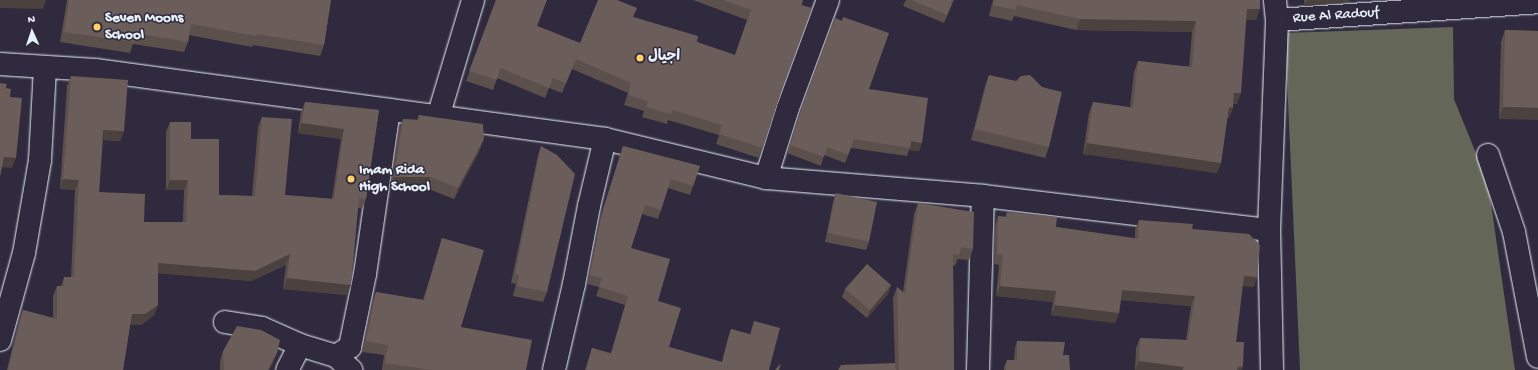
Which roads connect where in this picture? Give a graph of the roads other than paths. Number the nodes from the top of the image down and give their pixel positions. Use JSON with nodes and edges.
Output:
{"nodes":[{"id":1,"x":473,"y":0,"type":"edge"},
{"id":2,"x":828,"y":0,"type":"edge"},
{"id":3,"x":1538,"y":2,"type":"edge"},
{"id":4,"x":1276,"y":10,"type":"edge"},
{"id":5,"x":0,"y":64,"type":"edge"},
{"id":6,"x":45,"y":68,"type":"junction"},
{"id":7,"x":389,"y":110,"type":"junction"},
{"id":8,"x":438,"y":117,"type":"junction"},
{"id":9,"x":605,"y":139,"type":"junction"},
{"id":10,"x":1488,"y":156,"type":"dead end"},
{"id":11,"x":766,"y":178,"type":"junction"},
{"id":12,"x":983,"y":196,"type":"junction"},
{"id":13,"x":1269,"y":230,"type":"junction"},
{"id":14,"x":225,"y":322,"type":"dead end"},
{"id":15,"x":0,"y":340,"type":"edge"},
{"id":16,"x":300,"y":345,"type":"junction"},
{"id":17,"x":1538,"y":357,"type":"edge"},
{"id":18,"x":343,"y":363,"type":"edge"},
{"id":19,"x":287,"y":370,"type":"edge"},
{"id":20,"x":554,"y":370,"type":"edge"},
{"id":21,"x":978,"y":370,"type":"edge"},
{"id":22,"x":1272,"y":370,"type":"edge"}],
"edges":[{"from":1,"to":8,"type":"street"},
{"from":2,"to":11,"type":"street"},
{"from":3,"to":4,"type":"street","name":"Rue Al Radouf"},
{"from":4,"to":13,"type":"street"},
{"from":5,"to":6,"type":"street"},
{"from":6,"to":7,"type":"street"},
{"from":6,"to":15,"type":"street"},
{"from":7,"to":8,"type":"street"},
{"from":7,"to":18,"type":"street"},
{"from":8,"to":9,"type":"street"},
{"from":9,"to":11,"type":"street"},
{"from":9,"to":20,"type":"street"},
{"from":10,"to":17,"type":"street"},
{"from":11,"to":12,"type":"street"},
{"from":12,"to":13,"type":"street"},
{"from":12,"to":21,"type":"street"},
{"from":13,"to":22,"type":"street"},
{"from":14,"to":16,"type":"street"},
{"from":16,"to":18,"type":"street"},
{"from":16,"to":19,"type":"street"}]}
